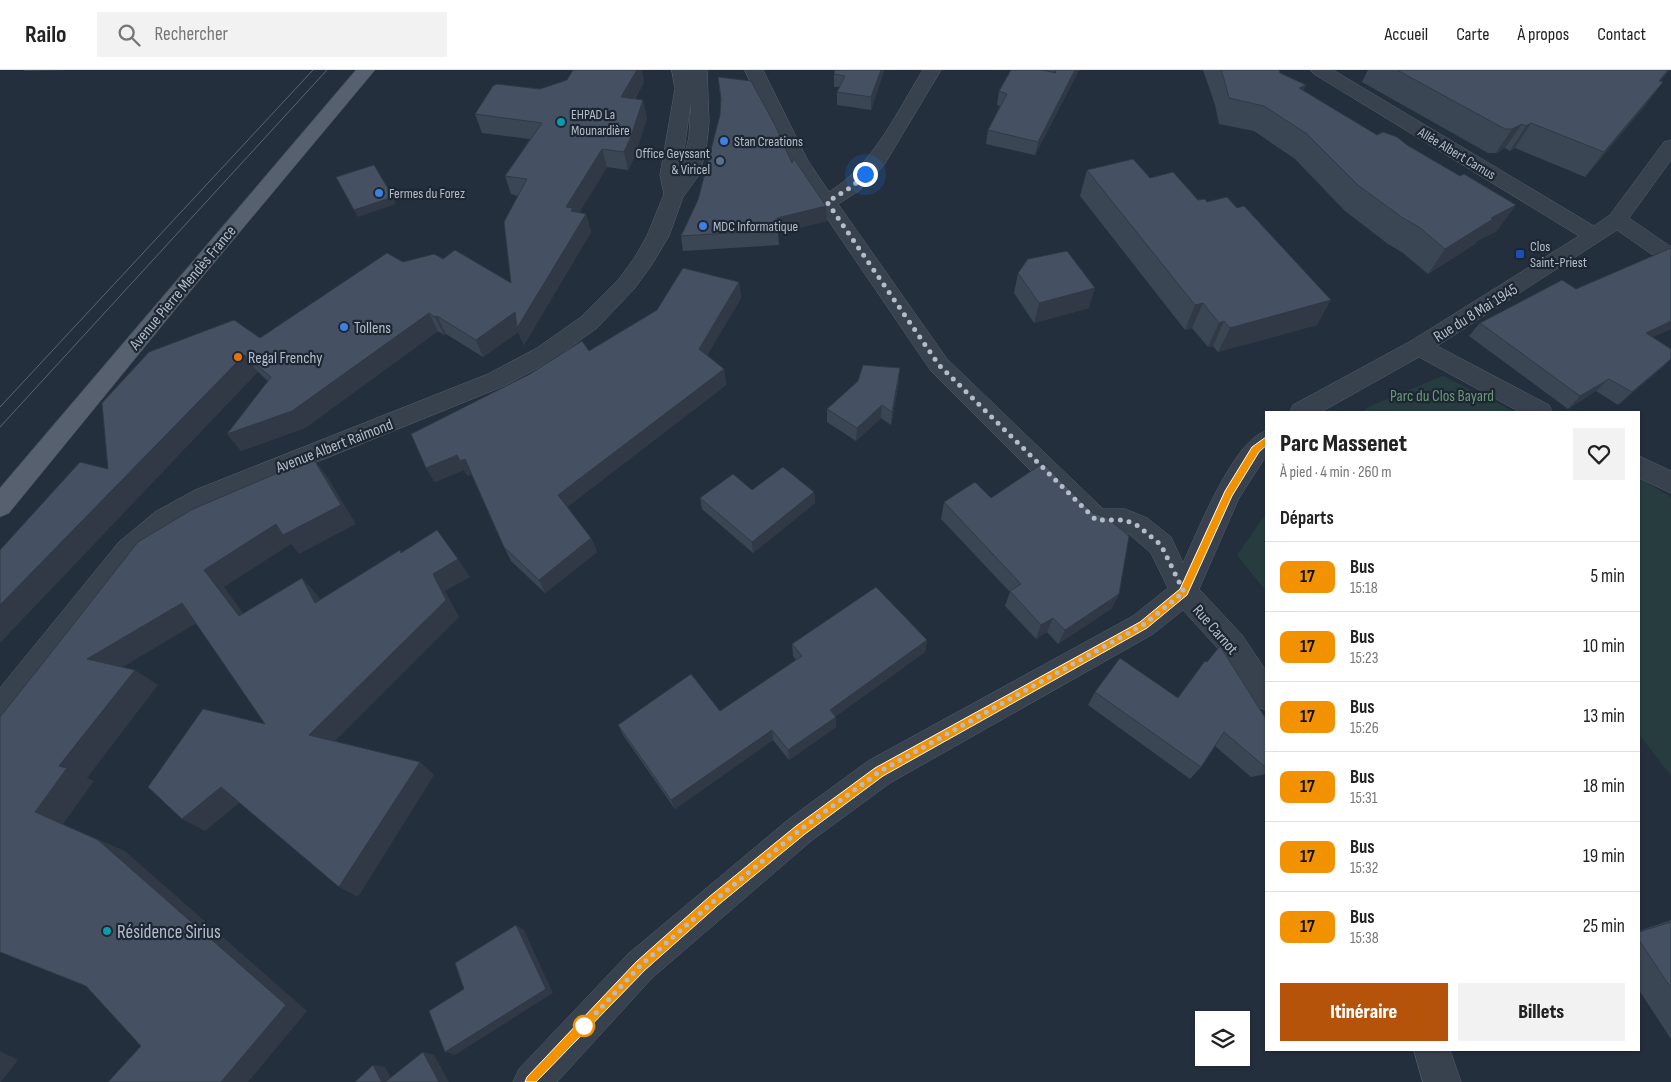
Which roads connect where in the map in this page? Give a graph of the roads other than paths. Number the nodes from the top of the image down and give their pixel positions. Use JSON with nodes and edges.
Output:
{"nodes":[{"id":1,"x":366,"y":70,"type":"edge"},
{"id":2,"x":681,"y":70,"type":"edge"},
{"id":3,"x":698,"y":70,"type":"edge"},
{"id":4,"x":754,"y":70,"type":"edge"},
{"id":5,"x":932,"y":70,"type":"edge"},
{"id":6,"x":1320,"y":70,"type":"edge"},
{"id":7,"x":1671,"y":146,"type":"edge"},
{"id":8,"x":674,"y":196,"type":"junction"},
{"id":9,"x":827,"y":202,"type":"junction"},
{"id":10,"x":1617,"y":220,"type":"junction"},
{"id":11,"x":1594,"y":235,"type":"junction"},
{"id":12,"x":1671,"y":257,"type":"edge"},
{"id":13,"x":1419,"y":347,"type":"junction"},
{"id":14,"x":1304,"y":411,"type":"edge"},
{"id":15,"x":1538,"y":411,"type":"edge"},
{"id":16,"x":1265,"y":442,"type":"edge"},
{"id":17,"x":1640,"y":467,"type":"edge"},
{"id":18,"x":1671,"y":483,"type":"edge"},
{"id":19,"x":0,"y":506,"type":"edge"},
{"id":20,"x":1184,"y":592,"type":"junction"},
{"id":21,"x":1265,"y":694,"type":"edge"},
{"id":22,"x":0,"y":711,"type":"edge"},
{"id":23,"x":1432,"y":1051,"type":"edge"},
{"id":24,"x":532,"y":1082,"type":"edge"},
{"id":25,"x":1442,"y":1082,"type":"edge"}],
"edges":[{"from":1,"to":19,"type":"main road","name":"Avenue Pierre Mendès France"},
{"from":2,"to":8,"type":"street","name":"Avenue Albert Raimond"},
{"from":3,"to":8,"type":"street","name":"Avenue Albert Raimond"},
{"from":4,"to":9,"type":"street","name":"Rue Carnot"},
{"from":5,"to":9,"type":"street"},
{"from":6,"to":11,"type":"street","name":"Allée Albert Camus"},
{"from":7,"to":10,"type":"street","name":"Rue du 8 Mai 1945"},
{"from":8,"to":22,"type":"street","name":"Avenue Albert Raimond"},
{"from":9,"to":20,"type":"street","name":"Rue Carnot"},
{"from":10,"to":11,"type":"street","name":"Rue du 8 Mai 1945"},
{"from":10,"to":12,"type":"street"},
{"from":11,"to":13,"type":"street","name":"Rue du 8 Mai 1945"},
{"from":13,"to":14,"type":"street","name":"Rue du 8 Mai 1945"},
{"from":13,"to":15,"type":"street"},
{"from":16,"to":20,"type":"street"},
{"from":17,"to":18,"type":"street"},
{"from":20,"to":21,"type":"street","name":"Rue Carnot"},
{"from":20,"to":24,"type":"street"},
{"from":23,"to":25,"type":"street"}]}
